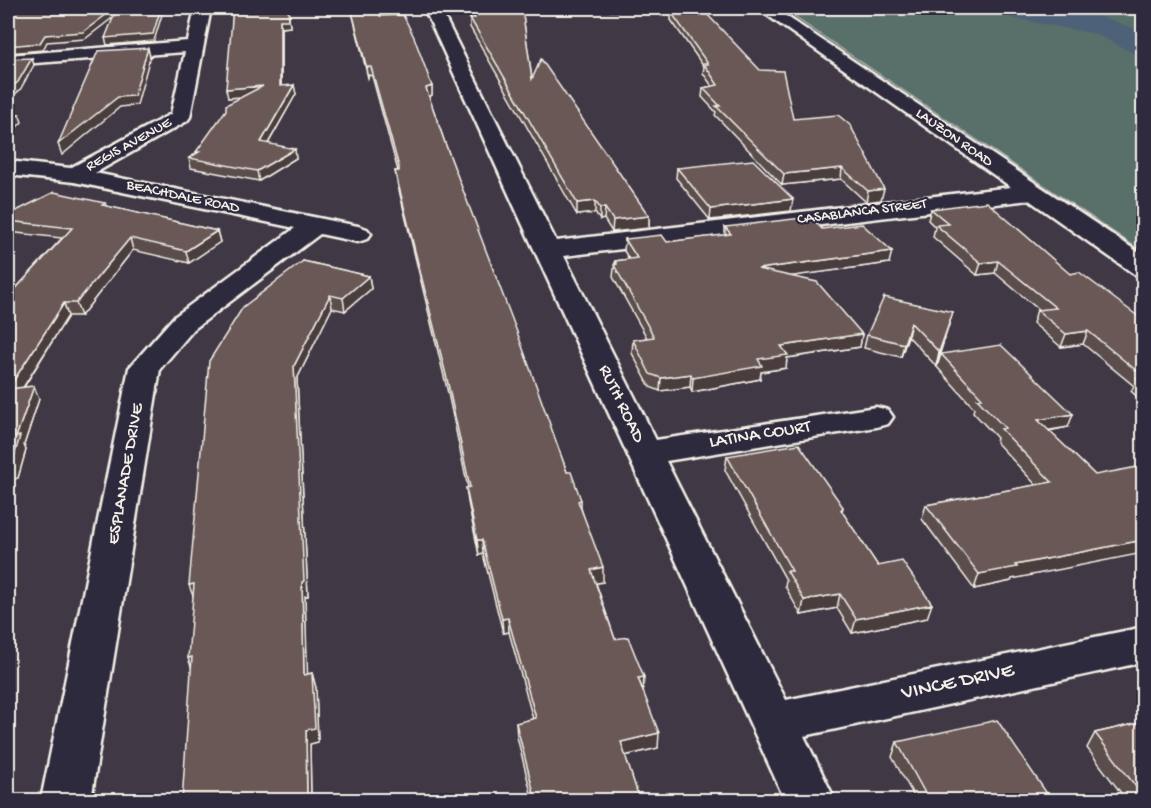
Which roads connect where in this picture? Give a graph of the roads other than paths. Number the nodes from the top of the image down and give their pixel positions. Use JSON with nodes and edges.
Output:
{"nodes":[{"id":1,"x":203,"y":8,"type":"edge"},
{"id":2,"x":432,"y":8,"type":"edge"},
{"id":3,"x":765,"y":8,"type":"edge"},
{"id":4,"x":195,"y":46,"type":"junction"},
{"id":5,"x":8,"y":60,"type":"edge"},
{"id":6,"x":8,"y":168,"type":"edge"},
{"id":7,"x":74,"y":175,"type":"junction"},
{"id":8,"x":1033,"y":192,"type":"junction"},
{"id":9,"x":316,"y":225,"type":"junction"},
{"id":10,"x":358,"y":234,"type":"dead end"},
{"id":11,"x":547,"y":250,"type":"junction"},
{"id":12,"x":1143,"y":268,"type":"edge"},
{"id":13,"x":876,"y":417,"type":"dead end"},
{"id":14,"x":644,"y":453,"type":"junction"},
{"id":15,"x":1143,"y":644,"type":"edge"},
{"id":16,"x":773,"y":723,"type":"junction"},
{"id":17,"x":66,"y":801,"type":"edge"},
{"id":18,"x":810,"y":801,"type":"edge"}],
"edges":[{"from":1,"to":4,"type":"street","name":"REGIS AVENUE"},
{"from":2,"to":11,"type":"street","name":"RUTH ROAD"},
{"from":3,"to":8,"type":"street","name":"LAUZON ROAD"},
{"from":4,"to":5,"type":"street"},
{"from":4,"to":7,"type":"street","name":"REGIS AVENUE"},
{"from":6,"to":7,"type":"street","name":"BEACHDALE ROAD"},
{"from":7,"to":9,"type":"street","name":"BEACHDALE ROAD"},
{"from":8,"to":11,"type":"street","name":"CASABLANCA STREET"},
{"from":8,"to":12,"type":"street","name":"LAUZON ROAD"},
{"from":9,"to":10,"type":"street","name":"BEACHDALE ROAD"},
{"from":9,"to":17,"type":"street","name":"ESPLANADE DRIVE"},
{"from":11,"to":14,"type":"street","name":"RUTH ROAD"},
{"from":13,"to":14,"type":"street","name":"LATINA COURT"},
{"from":14,"to":16,"type":"street","name":"RUTH ROAD"},
{"from":15,"to":16,"type":"street","name":"VINCE DRIVE"},
{"from":16,"to":18,"type":"street","name":"RUTH ROAD"}]}
